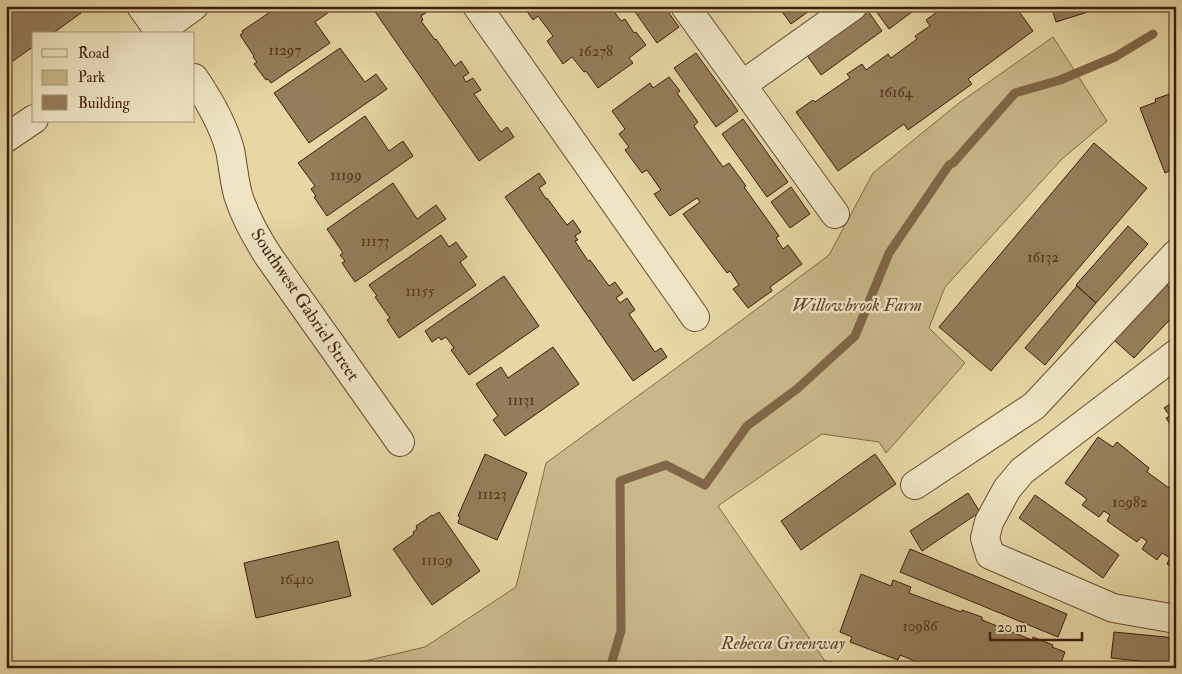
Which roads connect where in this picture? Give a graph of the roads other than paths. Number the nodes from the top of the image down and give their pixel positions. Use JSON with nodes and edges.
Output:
{"nodes":[{"id":1,"x":141,"y":6,"type":"edge"},
{"id":2,"x":194,"y":6,"type":"edge"},
{"id":3,"x":477,"y":6,"type":"edge"},
{"id":4,"x":685,"y":6,"type":"edge"},
{"id":5,"x":853,"y":6,"type":"edge"},
{"id":6,"x":158,"y":32,"type":"edge"},
{"id":7,"x":160,"y":32,"type":"edge"},
{"id":8,"x":195,"y":80,"type":"edge"},
{"id":9,"x":742,"y":85,"type":"junction"},
{"id":10,"x":32,"y":120,"type":"edge"},
{"id":11,"x":6,"y":138,"type":"edge"},
{"id":12,"x":835,"y":214,"type":"dead end"},
{"id":13,"x":1176,"y":254,"type":"edge"},
{"id":14,"x":695,"y":317,"type":"dead end"},
{"id":15,"x":1176,"y":354,"type":"edge"},
{"id":16,"x":400,"y":442,"type":"dead end"},
{"id":17,"x":915,"y":485,"type":"dead end"},
{"id":18,"x":1176,"y":619,"type":"edge"}],
"edges":[{"from":1,"to":6,"type":"street"},
{"from":2,"to":7,"type":"street"},
{"from":3,"to":14,"type":"street"},
{"from":4,"to":9,"type":"street"},
{"from":5,"to":9,"type":"street"},
{"from":8,"to":16,"type":"street","name":"Southwest Gabriel Street"},
{"from":9,"to":12,"type":"street"},
{"from":10,"to":11,"type":"street"},
{"from":13,"to":17,"type":"street"},
{"from":15,"to":18,"type":"street"}]}
